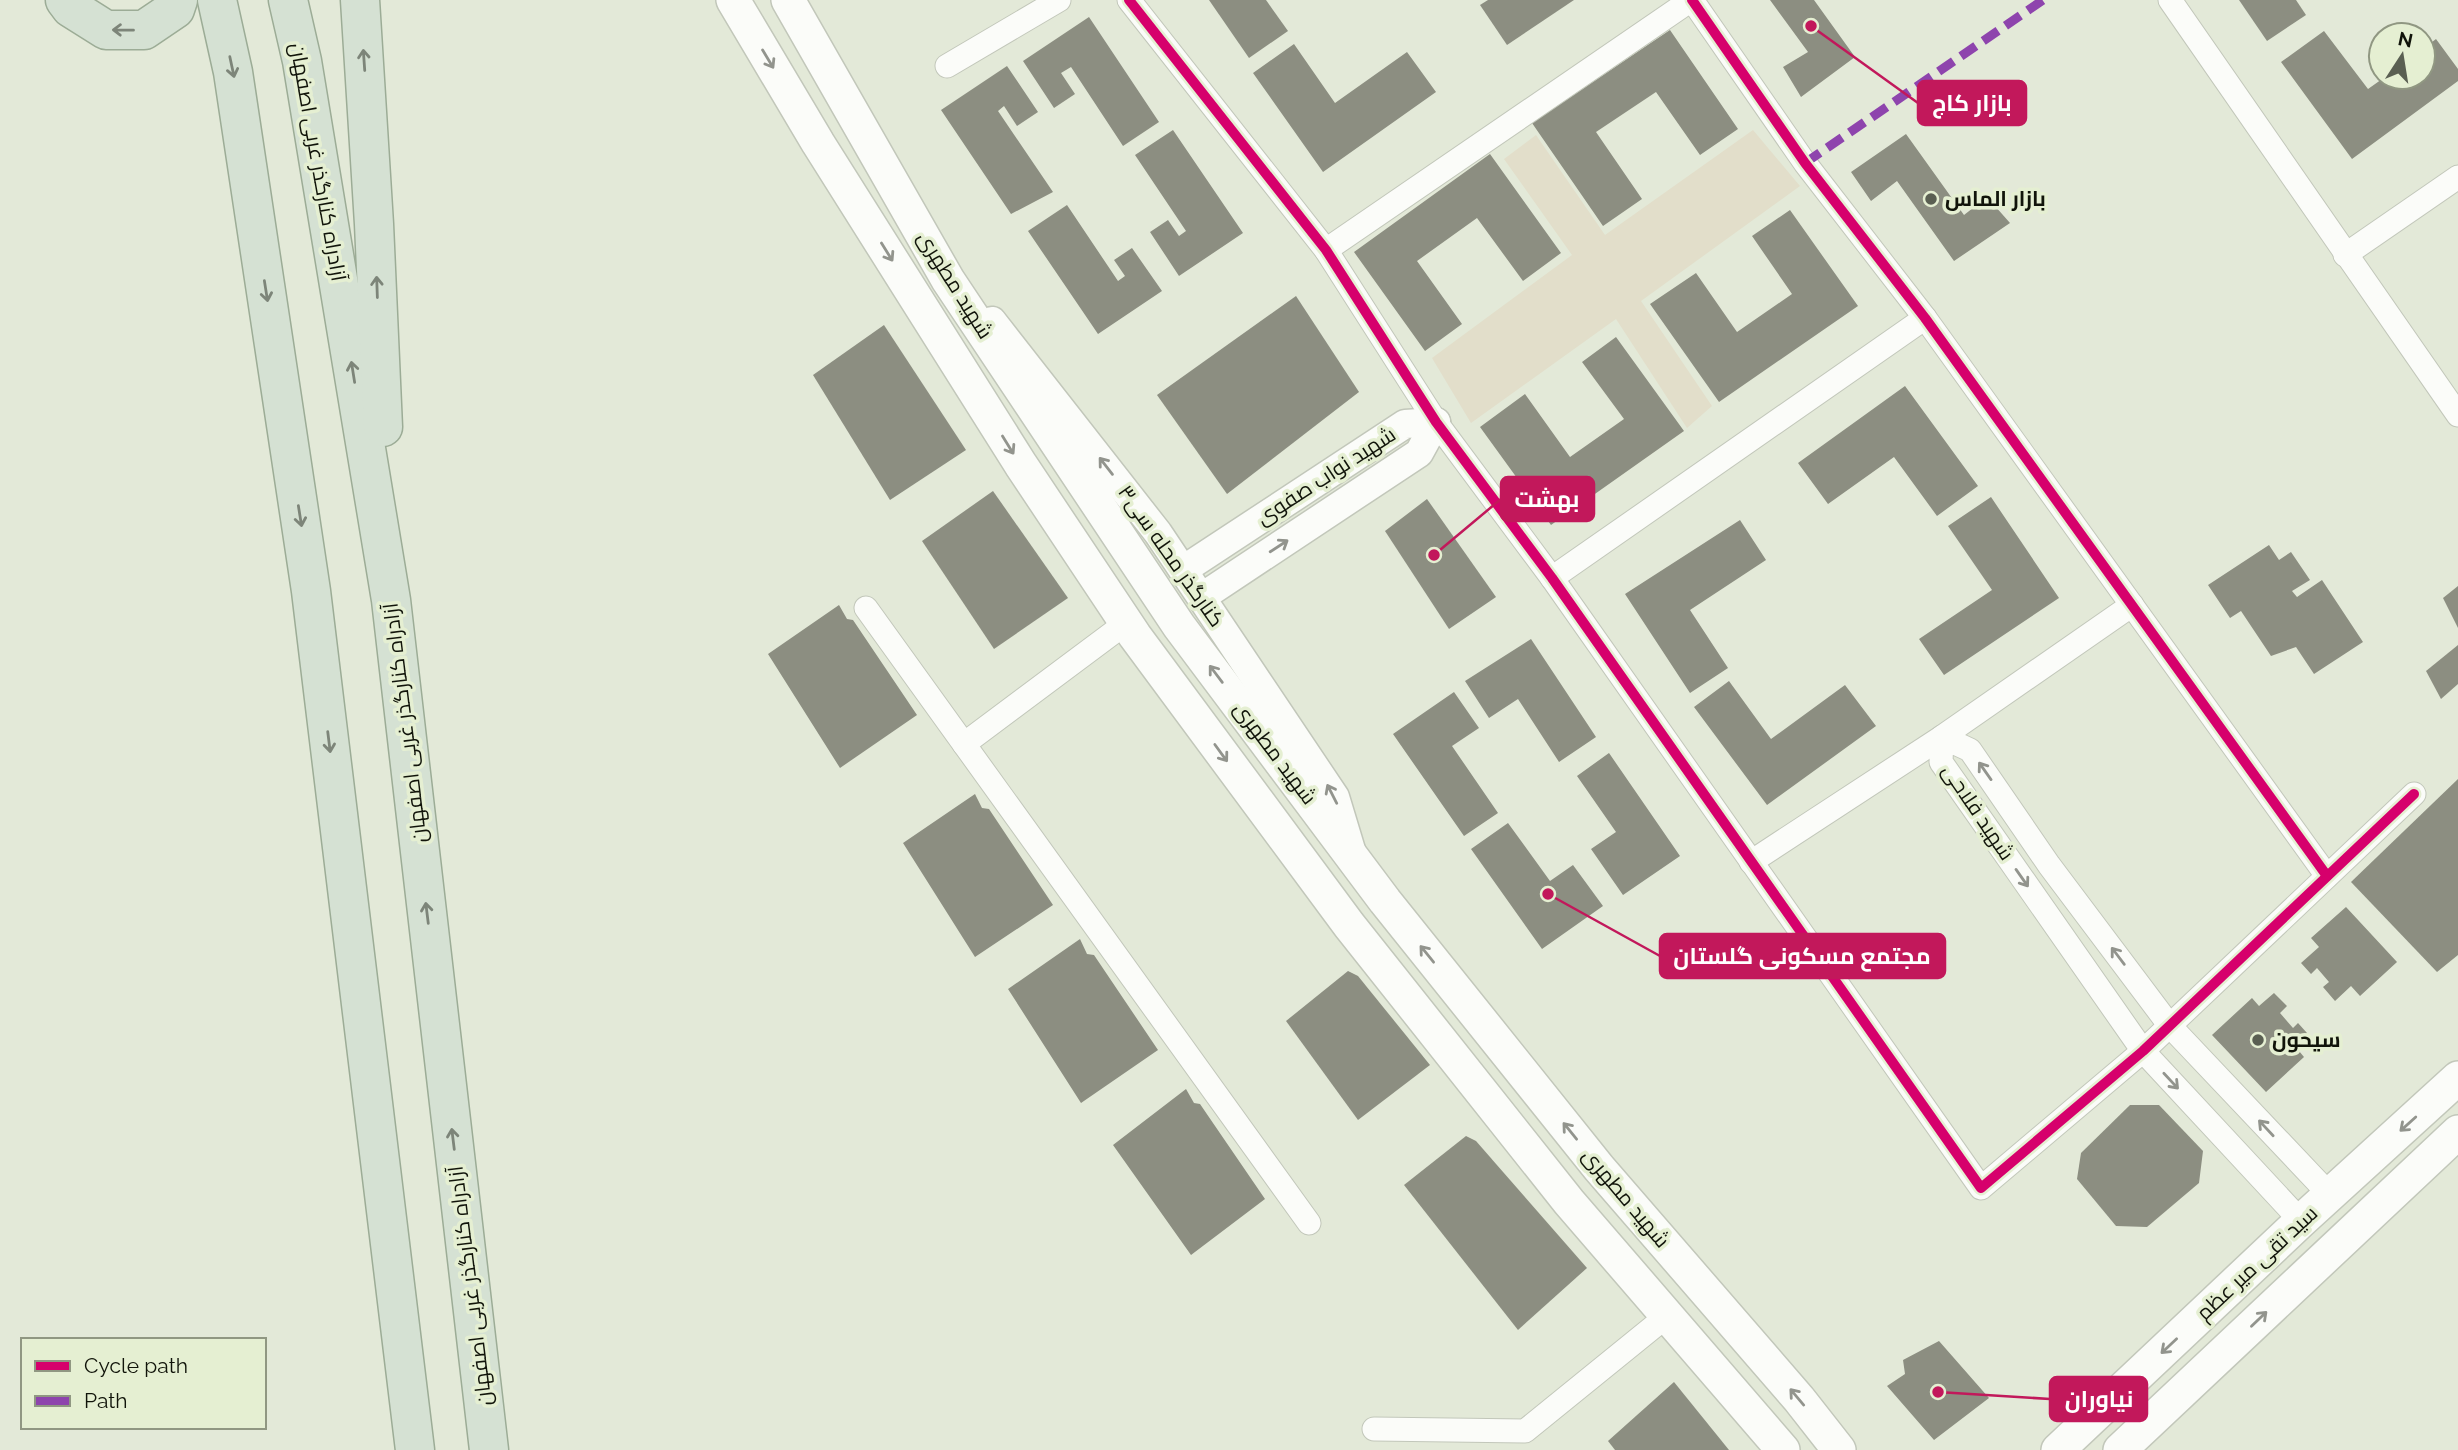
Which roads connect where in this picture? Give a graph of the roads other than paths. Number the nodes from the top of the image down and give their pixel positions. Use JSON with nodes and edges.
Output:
{"nodes":[{"id":1,"x":65,"y":0,"type":"edge"},
{"id":2,"x":178,"y":0,"type":"edge"},
{"id":3,"x":217,"y":0,"type":"edge"},
{"id":4,"x":288,"y":0,"type":"edge"},
{"id":5,"x":359,"y":0,"type":"edge"},
{"id":6,"x":733,"y":0,"type":"edge"},
{"id":7,"x":788,"y":0,"type":"edge"},
{"id":8,"x":1059,"y":0,"type":"edge"},
{"id":9,"x":1129,"y":0,"type":"edge"},
{"id":10,"x":1692,"y":0,"type":"edge"},
{"id":11,"x":2170,"y":0,"type":"edge"},
{"id":12,"x":947,"y":66,"type":"dead end"},
{"id":13,"x":2458,"y":177,"type":"edge"},
{"id":14,"x":1326,"y":250,"type":"junction"},
{"id":15,"x":2345,"y":255,"type":"junction"},
{"id":16,"x":948,"y":279,"type":"junction"},
{"id":17,"x":1925,"y":318,"type":"junction"},
{"id":18,"x":2458,"y":415,"type":"edge"},
{"id":19,"x":1436,"y":422,"type":"junction"},
{"id":20,"x":1224,"y":542,"type":"junction"},
{"id":21,"x":1183,"y":570,"type":"junction"},
{"id":22,"x":1239,"y":572,"type":"junction"},
{"id":23,"x":1552,"y":578,"type":"junction"},
{"id":24,"x":1202,"y":597,"type":"junction"},
{"id":25,"x":391,"y":600,"type":"junction"},
{"id":26,"x":2132,"y":606,"type":"junction"},
{"id":27,"x":866,"y":608,"type":"dead end"},
{"id":28,"x":1126,"y":623,"type":"junction"},
{"id":29,"x":1942,"y":737,"type":"junction"},
{"id":30,"x":964,"y":744,"type":"junction"},
{"id":31,"x":2414,"y":794,"type":"dead end"},
{"id":32,"x":1353,"y":859,"type":"junction"},
{"id":33,"x":1751,"y":862,"type":"junction"},
{"id":34,"x":2327,"y":876,"type":"junction"},
{"id":35,"x":2170,"y":1026,"type":"junction"},
{"id":36,"x":2143,"y":1051,"type":"junction"},
{"id":37,"x":2458,"y":1078,"type":"edge"},
{"id":38,"x":2458,"y":1132,"type":"edge"},
{"id":39,"x":2293,"y":1157,"type":"junction"},
{"id":40,"x":2268,"y":1185,"type":"junction"},
{"id":41,"x":2330,"y":1195,"type":"junction"},
{"id":42,"x":2301,"y":1221,"type":"junction"},
{"id":43,"x":1309,"y":1223,"type":"dead end"},
{"id":44,"x":1668,"y":1315,"type":"junction"},
{"id":45,"x":1374,"y":1429,"type":"dead end"},
{"id":46,"x":1830,"y":1445,"type":"edge"},
{"id":47,"x":415,"y":1450,"type":"edge"},
{"id":48,"x":489,"y":1450,"type":"edge"},
{"id":49,"x":1783,"y":1450,"type":"edge"},
{"id":50,"x":2058,"y":1450,"type":"edge"},
{"id":51,"x":2120,"y":1450,"type":"edge"}],
"edges":[{"from":2,"to":1,"type":"highway","one_way":true},
{"from":3,"to":47,"type":"highway","one_way":true},
{"from":25,"to":4,"type":"highway","name":"آزادراه کنارگذر غربی اصفهان","one_way":true},
{"from":25,"to":5,"type":"highway","one_way":true},
{"from":6,"to":28,"type":"main road","name":"شهید مطهری","one_way":true},
{"from":7,"to":16,"type":"main road","name":"شهید مطهری"},
{"from":8,"to":12,"type":"street"},
{"from":9,"to":14,"type":"street"},
{"from":10,"to":14,"type":"street"},
{"from":10,"to":17,"type":"street"},
{"from":11,"to":15,"type":"street"},
{"from":13,"to":15,"type":"street"},
{"from":14,"to":19,"type":"street"},
{"from":15,"to":18,"type":"street"},
{"from":21,"to":16,"type":"street","name":"کنارگذر محله سی۳","one_way":true},
{"from":32,"to":16,"type":"main road","name":"شهید مطهری","one_way":true},
{"from":17,"to":23,"type":"street"},
{"from":17,"to":26,"type":"street"},
{"from":19,"to":20,"type":"street","name":"شهید نواب صفوی"},
{"from":22,"to":19,"type":"street","name":"شهید نواب صفوی","one_way":true},
{"from":19,"to":23,"type":"street"},
{"from":20,"to":21,"type":"street","name":"شهید نواب صفوی"},
{"from":20,"to":22,"type":"street"},
{"from":21,"to":24,"type":"street","name":"کنارگذر محله سی۳"},
{"from":22,"to":24,"type":"street","name":"شهید نواب صفوی"},
{"from":23,"to":33,"type":"street"},
{"from":32,"to":24,"type":"street","name":"کنارگذر محله سی۳","one_way":true},
{"from":48,"to":25,"type":"highway","name":"آزادراه کنارگذر غربی اصفهان","one_way":true},
{"from":26,"to":29,"type":"street"},
{"from":26,"to":34,"type":"street"},
{"from":27,"to":30,"type":"street"},
{"from":28,"to":30,"type":"street"},
{"from":28,"to":44,"type":"main road","name":"شهید مطهری","one_way":true},
{"from":29,"to":33,"type":"street"},
{"from":35,"to":29,"type":"street","name":"شهید فلاحی","one_way":true},
{"from":29,"to":36,"type":"street","name":"شهید فلاحی","one_way":true},
{"from":30,"to":43,"type":"street"},
{"from":31,"to":34,"type":"street"},
{"from":46,"to":32,"type":"main road","name":"شهید مطهری","one_way":true},
{"from":33,"to":36,"type":"street"},
{"from":34,"to":35,"type":"street"},
{"from":35,"to":36,"type":"street"},
{"from":39,"to":35,"type":"street","name":"شهید فلاحی","one_way":true},
{"from":36,"to":40,"type":"street","name":"شهید فلاحی","one_way":true},
{"from":37,"to":41,"type":"main road","name":"سید تقی میر عظم","one_way":true},
{"from":51,"to":38,"type":"main road","name":"سید تقی میر عظم","one_way":true},
{"from":39,"to":40,"type":"street"},
{"from":39,"to":41,"type":"street","name":"شهید فلاحی"},
{"from":40,"to":42,"type":"street","name":"شهید فلاحی"},
{"from":41,"to":42,"type":"main road","name":"سید تقی میر عظم"},
{"from":42,"to":50,"type":"main road","name":"سید تقی میر عظم","one_way":true},
{"from":44,"to":45,"type":"street"},
{"from":44,"to":49,"type":"main road","name":"شهید مطهری"}]}
